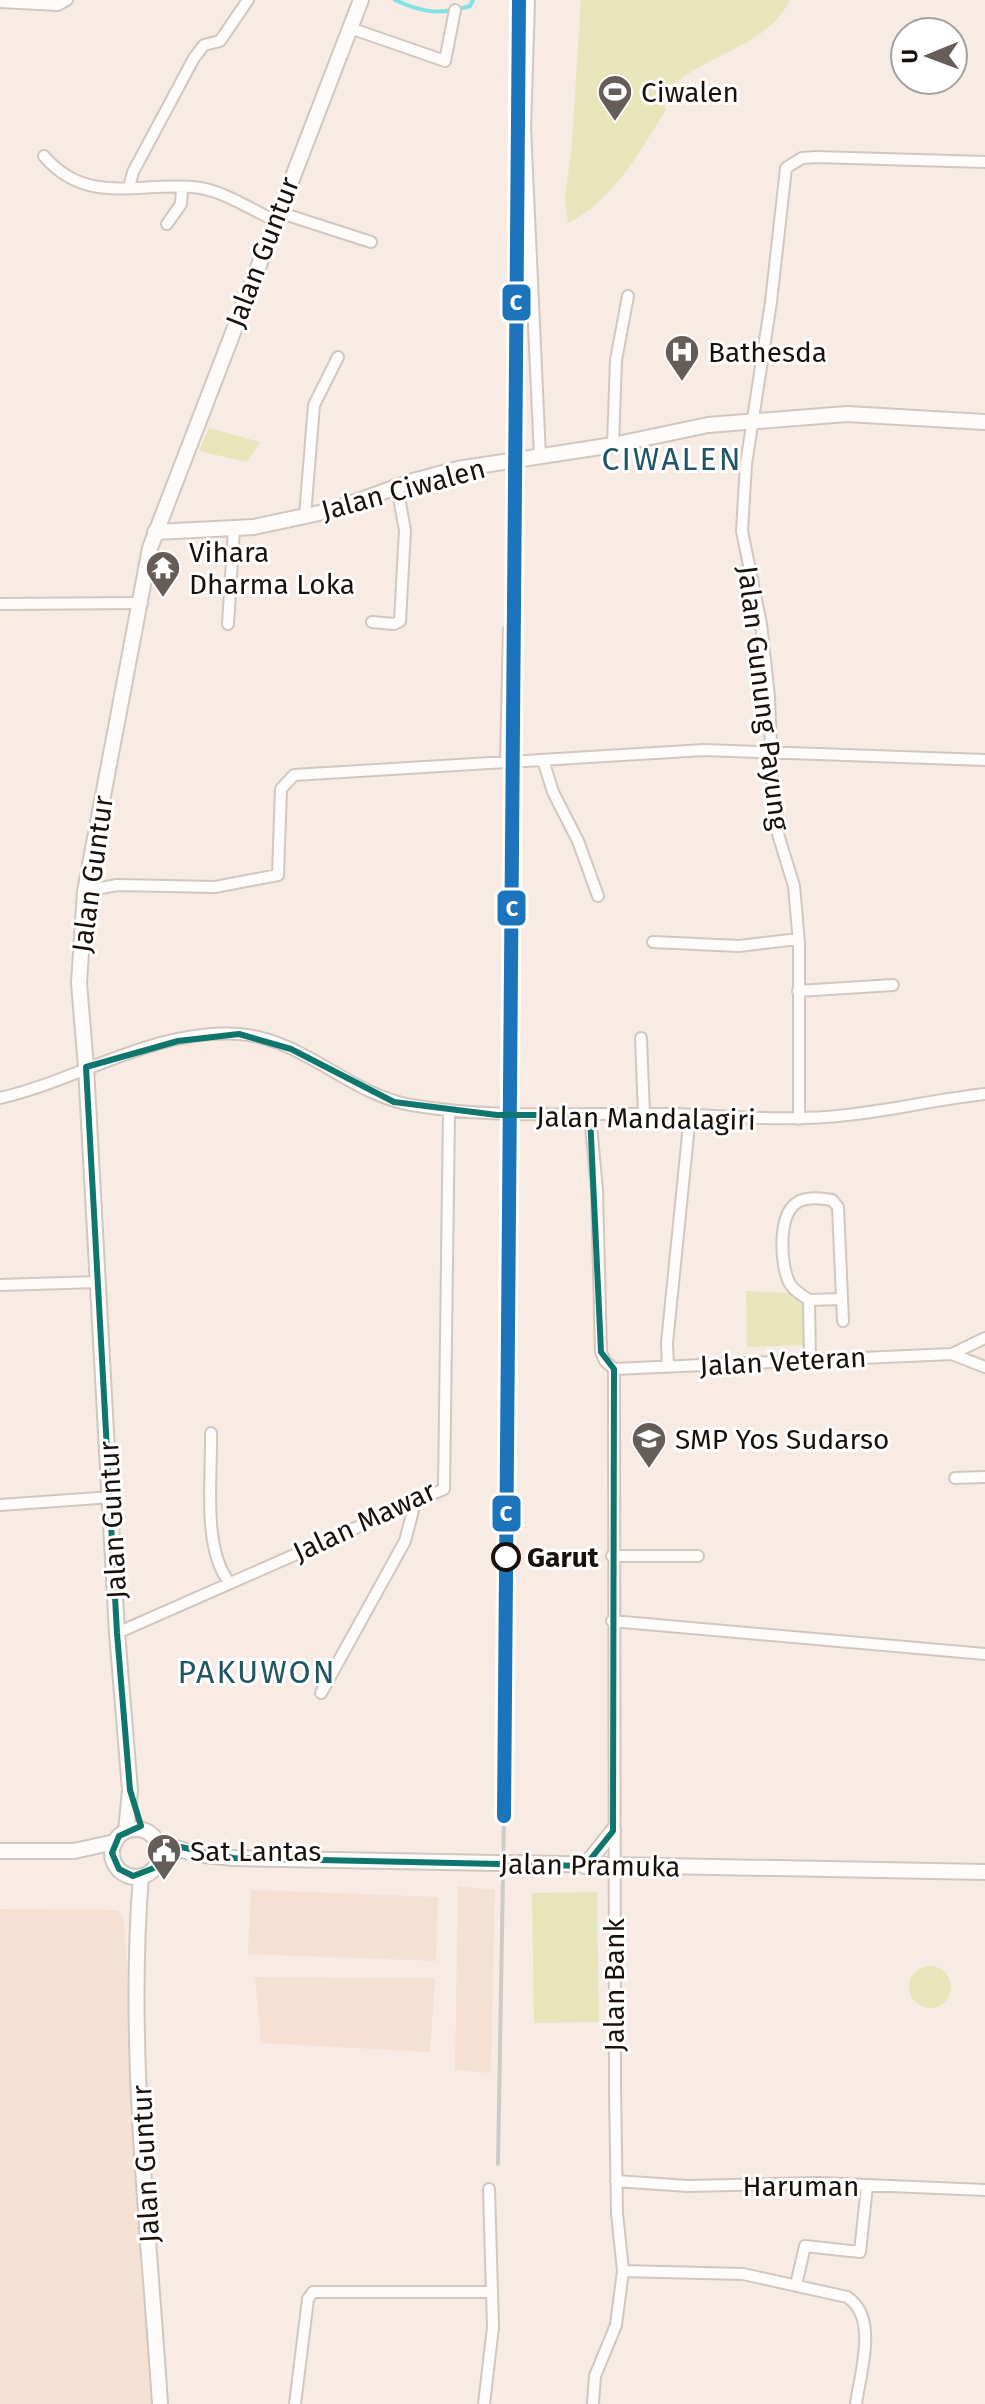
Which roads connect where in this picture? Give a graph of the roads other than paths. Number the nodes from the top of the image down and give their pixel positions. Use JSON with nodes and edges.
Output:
{"nodes":[{"id":1,"x":67,"y":0,"type":"edge"},
{"id":2,"x":248,"y":0,"type":"edge"},
{"id":3,"x":361,"y":0,"type":"edge"},
{"id":4,"x":529,"y":0,"type":"edge"},
{"id":5,"x":0,"y":2,"type":"edge"},
{"id":6,"x":455,"y":10,"type":"dead end"},
{"id":7,"x":350,"y":28,"type":"junction"},
{"id":8,"x":44,"y":156,"type":"dead end"},
{"id":9,"x":985,"y":162,"type":"edge"},
{"id":10,"x":129,"y":187,"type":"junction"},
{"id":11,"x":182,"y":188,"type":"junction"},
{"id":12,"x":276,"y":216,"type":"junction"},
{"id":13,"x":167,"y":224,"type":"dead end"},
{"id":14,"x":371,"y":242,"type":"dead end"},
{"id":15,"x":628,"y":296,"type":"dead end"},
{"id":16,"x":338,"y":357,"type":"dead end"},
{"id":17,"x":752,"y":420,"type":"junction"},
{"id":18,"x":985,"y":422,"type":"edge"},
{"id":19,"x":613,"y":445,"type":"junction"},
{"id":20,"x":540,"y":456,"type":"junction"},
{"id":21,"x":397,"y":487,"type":"junction"},
{"id":22,"x":305,"y":516,"type":"junction"},
{"id":23,"x":234,"y":529,"type":"junction"},
{"id":24,"x":155,"y":532,"type":"junction"},
{"id":25,"x":142,"y":603,"type":"junction"},
{"id":26,"x":0,"y":604,"type":"edge"},
{"id":27,"x":372,"y":622,"type":"dead end"},
{"id":28,"x":228,"y":624,"type":"dead end"},
{"id":29,"x":509,"y":630,"type":"dead end"},
{"id":30,"x":771,"y":751,"type":"junction"},
{"id":31,"x":543,"y":760,"type":"junction"},
{"id":32,"x":985,"y":760,"type":"edge"},
{"id":33,"x":506,"y":761,"type":"junction"},
{"id":34,"x":85,"y":891,"type":"junction"},
{"id":35,"x":598,"y":896,"type":"dead end"},
{"id":36,"x":798,"y":939,"type":"junction"},
{"id":37,"x":653,"y":942,"type":"dead end"},
{"id":38,"x":893,"y":985,"type":"dead end"},
{"id":39,"x":798,"y":991,"type":"junction"},
{"id":40,"x":641,"y":1038,"type":"dead end"},
{"id":41,"x":86,"y":1067,"type":"junction"},
{"id":42,"x":985,"y":1094,"type":"edge"},
{"id":43,"x":0,"y":1098,"type":"edge"},
{"id":44,"x":449,"y":1111,"type":"junction"},
{"id":45,"x":590,"y":1115,"type":"junction"},
{"id":46,"x":644,"y":1115,"type":"junction"},
{"id":47,"x":690,"y":1115,"type":"junction"},
{"id":48,"x":799,"y":1119,"type":"junction"},
{"id":49,"x":98,"y":1282,"type":"junction"},
{"id":50,"x":0,"y":1285,"type":"edge"},
{"id":51,"x":842,"y":1299,"type":"junction"},
{"id":52,"x":809,"y":1300,"type":"junction"},
{"id":53,"x":843,"y":1321,"type":"dead end"},
{"id":54,"x":985,"y":1338,"type":"edge"},
{"id":55,"x":952,"y":1354,"type":"junction"},
{"id":56,"x":810,"y":1362,"type":"junction"},
{"id":57,"x":668,"y":1367,"type":"junction"},
{"id":58,"x":985,"y":1367,"type":"edge"},
{"id":59,"x":614,"y":1369,"type":"junction"},
{"id":60,"x":211,"y":1433,"type":"dead end"},
{"id":61,"x":985,"y":1477,"type":"edge"},
{"id":62,"x":955,"y":1478,"type":"dead end"},
{"id":63,"x":112,"y":1497,"type":"junction"},
{"id":64,"x":415,"y":1503,"type":"junction"},
{"id":65,"x":0,"y":1505,"type":"edge"},
{"id":66,"x":612,"y":1556,"type":"junction"},
{"id":67,"x":698,"y":1556,"type":"dead end"},
{"id":68,"x":229,"y":1582,"type":"junction"},
{"id":69,"x":612,"y":1621,"type":"junction"},
{"id":70,"x":117,"y":1633,"type":"junction"},
{"id":71,"x":985,"y":1654,"type":"edge"},
{"id":72,"x":321,"y":1693,"type":"dead end"},
{"id":73,"x":130,"y":1790,"type":"junction"},
{"id":74,"x":141,"y":1829,"type":"junction"},
{"id":75,"x":613,"y":1831,"type":"junction"},
{"id":76,"x":120,"y":1836,"type":"junction"},
{"id":77,"x":158,"y":1842,"type":"junction"},
{"id":78,"x":0,"y":1851,"type":"edge"},
{"id":79,"x":74,"y":1851,"type":"junction"},
{"id":80,"x":195,"y":1854,"type":"junction"},
{"id":81,"x":158,"y":1862,"type":"junction"},
{"id":82,"x":115,"y":1863,"type":"junction"},
{"id":83,"x":585,"y":1866,"type":"junction"},
{"id":84,"x":613,"y":1867,"type":"junction"},
{"id":85,"x":985,"y":1872,"type":"edge"},
{"id":86,"x":141,"y":1876,"type":"junction"},
{"id":87,"x":616,"y":2181,"type":"junction"},
{"id":88,"x":867,"y":2186,"type":"junction"},
{"id":89,"x":489,"y":2189,"type":"dead end"},
{"id":90,"x":985,"y":2190,"type":"edge"},
{"id":91,"x":623,"y":2271,"type":"junction"},
{"id":92,"x":796,"y":2285,"type":"junction"},
{"id":93,"x":492,"y":2292,"type":"junction"},
{"id":94,"x":160,"y":2404,"type":"edge"},
{"id":95,"x":295,"y":2404,"type":"edge"},
{"id":96,"x":484,"y":2404,"type":"edge"},
{"id":97,"x":593,"y":2404,"type":"edge"},
{"id":98,"x":856,"y":2404,"type":"edge"}],
"edges":[{"from":1,"to":5,"type":"street"},
{"from":2,"to":10,"type":"street"},
{"from":3,"to":7,"type":"street","name":"Jalan Guntur"},
{"from":4,"to":20,"type":"street"},
{"from":6,"to":7,"type":"street"},
{"from":7,"to":12,"type":"street","name":"Jalan Guntur"},
{"from":8,"to":10,"type":"street"},
{"from":9,"to":17,"type":"street","name":"Jalan Gunung Payung"},
{"from":10,"to":11,"type":"street"},
{"from":11,"to":12,"type":"street"},
{"from":11,"to":13,"type":"street"},
{"from":12,"to":14,"type":"street"},
{"from":12,"to":24,"type":"street","name":"Jalan Guntur"},
{"from":15,"to":19,"type":"street"},
{"from":16,"to":22,"type":"street"},
{"from":17,"to":18,"type":"street","name":"Jalan Ciwalen"},
{"from":17,"to":19,"type":"street","name":"Jalan Ciwalen"},
{"from":17,"to":30,"type":"street","name":"Jalan Gunung Payung"},
{"from":19,"to":20,"type":"street","name":"Jalan Ciwalen"},
{"from":20,"to":21,"type":"street","name":"Jalan Ciwalen"},
{"from":21,"to":22,"type":"street","name":"Jalan Ciwalen"},
{"from":21,"to":27,"type":"street"},
{"from":22,"to":23,"type":"street","name":"Jalan Ciwalen"},
{"from":23,"to":24,"type":"street","name":"Jalan Ciwalen"},
{"from":23,"to":28,"type":"street"},
{"from":24,"to":25,"type":"street","name":"Jalan Guntur"},
{"from":25,"to":26,"type":"street"},
{"from":25,"to":34,"type":"street","name":"Jalan Guntur"},
{"from":29,"to":33,"type":"street"},
{"from":30,"to":31,"type":"street"},
{"from":30,"to":32,"type":"street"},
{"from":30,"to":36,"type":"street","name":"Jalan Gunung Payung"},
{"from":31,"to":33,"type":"street"},
{"from":31,"to":35,"type":"street"},
{"from":33,"to":34,"type":"street"},
{"from":34,"to":41,"type":"street","name":"Jalan Guntur"},
{"from":36,"to":37,"type":"street"},
{"from":36,"to":39,"type":"street","name":"Jalan Gunung Payung"},
{"from":38,"to":39,"type":"street"},
{"from":39,"to":48,"type":"street","name":"Jalan Gunung Payung"},
{"from":40,"to":46,"type":"street"},
{"from":41,"to":43,"type":"street","name":"Jalan Mandalagiri"},
{"from":41,"to":44,"type":"street","name":"Jalan Mandalagiri"},
{"from":41,"to":49,"type":"street","name":"Jalan Guntur"},
{"from":42,"to":48,"type":"street","name":"Jalan Mandalagiri"},
{"from":44,"to":45,"type":"street","name":"Jalan Mandalagiri"},
{"from":44,"to":64,"type":"street","name":"Jalan Mawar"},
{"from":45,"to":46,"type":"street","name":"Jalan Mandalagiri"},
{"from":45,"to":59,"type":"street"},
{"from":46,"to":47,"type":"street","name":"Jalan Mandalagiri"},
{"from":47,"to":48,"type":"street","name":"Jalan Mandalagiri"},
{"from":47,"to":57,"type":"street"},
{"from":49,"to":50,"type":"street"},
{"from":49,"to":63,"type":"street","name":"Jalan Guntur"},
{"from":51,"to":52,"type":"street"},
{"from":51,"to":52,"type":"street"},
{"from":51,"to":53,"type":"street"},
{"from":52,"to":56,"type":"street"},
{"from":54,"to":55,"type":"street","name":"Jalan Veteran"},
{"from":55,"to":56,"type":"street","name":"Jalan Veteran"},
{"from":55,"to":58,"type":"street","name":"Jalan Veteran"},
{"from":56,"to":57,"type":"street","name":"Jalan Veteran"},
{"from":57,"to":59,"type":"street","name":"Jalan Veteran"},
{"from":59,"to":66,"type":"street","name":"Jalan Bank"},
{"from":60,"to":68,"type":"street"},
{"from":61,"to":62,"type":"street"},
{"from":63,"to":65,"type":"street"},
{"from":63,"to":70,"type":"street","name":"Jalan Guntur"},
{"from":64,"to":68,"type":"street","name":"Jalan Mawar"},
{"from":64,"to":72,"type":"street"},
{"from":66,"to":67,"type":"street"},
{"from":66,"to":69,"type":"street","name":"Jalan Bank"},
{"from":68,"to":70,"type":"street","name":"Jalan Mawar"},
{"from":69,"to":71,"type":"street"},
{"from":69,"to":75,"type":"street","name":"Jalan Bank"},
{"from":70,"to":73,"type":"street","name":"Jalan Guntur"},
{"from":73,"to":74,"type":"street","name":"Jalan Guntur"},
{"from":73,"to":76,"type":"street","name":"Jalan Guntur"},
{"from":74,"to":76,"type":"street"},
{"from":74,"to":77,"type":"street"},
{"from":75,"to":83,"type":"street"},
{"from":75,"to":84,"type":"street","name":"Jalan Bank"},
{"from":76,"to":79,"type":"street"},
{"from":76,"to":82,"type":"street"},
{"from":77,"to":80,"type":"street","name":"Jalan Pramuka"},
{"from":77,"to":81,"type":"street"},
{"from":78,"to":79,"type":"street"},
{"from":79,"to":82,"type":"street"},
{"from":80,"to":81,"type":"street","name":"Jalan Pramuka"},
{"from":80,"to":83,"type":"street","name":"Jalan Pramuka"},
{"from":81,"to":86,"type":"street"},
{"from":82,"to":86,"type":"street"},
{"from":83,"to":84,"type":"street","name":"Jalan Pramuka"},
{"from":84,"to":85,"type":"street","name":"Jalan Pramuka"},
{"from":84,"to":87,"type":"street","name":"Jalan Bank"},
{"from":86,"to":94,"type":"street","name":"Jalan Guntur"},
{"from":87,"to":88,"type":"street","name":"Haruman"},
{"from":87,"to":91,"type":"street","name":"Jalan Bank"},
{"from":88,"to":90,"type":"street","name":"Haruman"},
{"from":88,"to":92,"type":"street"},
{"from":89,"to":93,"type":"street"},
{"from":91,"to":92,"type":"street"},
{"from":91,"to":97,"type":"street","name":"Jalan Bank"},
{"from":92,"to":98,"type":"street"},
{"from":93,"to":95,"type":"street"},
{"from":93,"to":96,"type":"street"}]}
